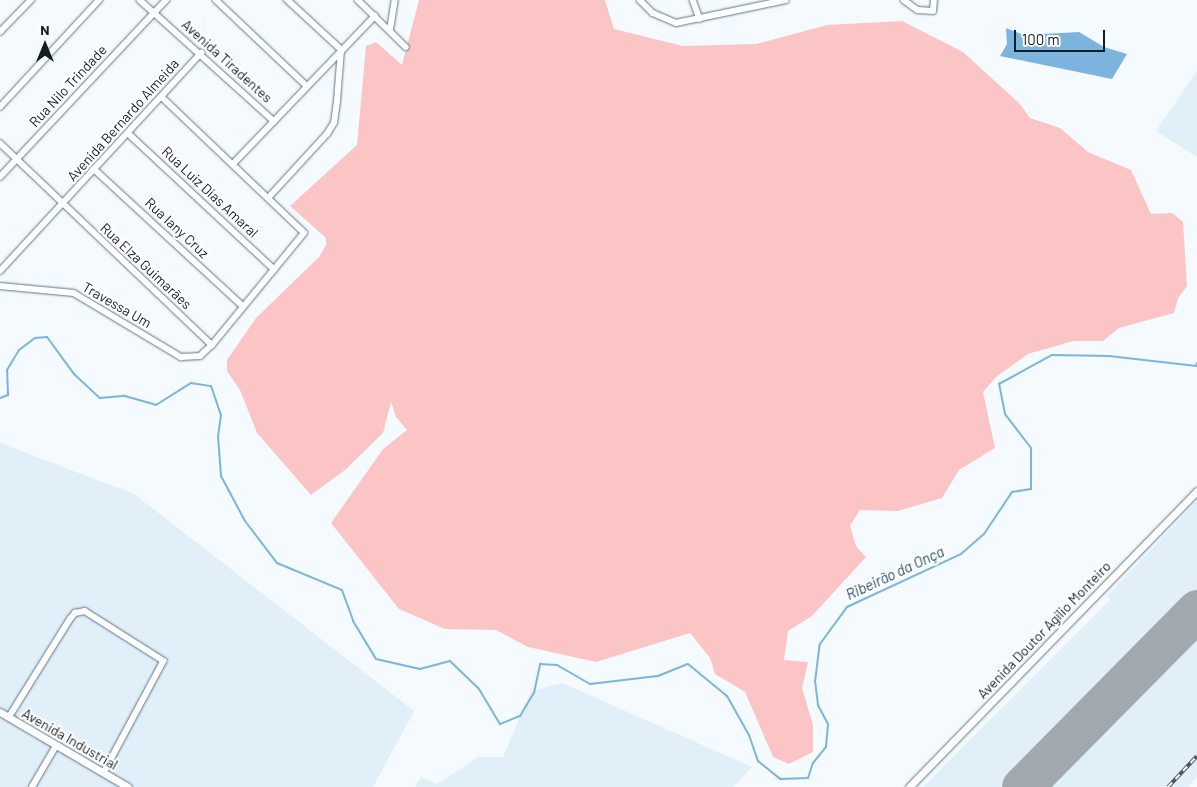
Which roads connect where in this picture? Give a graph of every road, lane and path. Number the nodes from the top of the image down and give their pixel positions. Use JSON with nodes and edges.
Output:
{"nodes":[{"id":1,"x":31,"y":0,"type":"edge"},
{"id":2,"x":99,"y":0,"type":"edge"},
{"id":3,"x":140,"y":0,"type":"edge"},
{"id":4,"x":166,"y":0,"type":"edge"},
{"id":5,"x":216,"y":0,"type":"edge"},
{"id":6,"x":287,"y":0,"type":"edge"},
{"id":7,"x":358,"y":0,"type":"edge"},
{"id":8,"x":395,"y":0,"type":"edge"},
{"id":9,"x":640,"y":0,"type":"edge"},
{"id":10,"x":693,"y":0,"type":"edge"},
{"id":11,"x":786,"y":0,"type":"edge"},
{"id":12,"x":904,"y":0,"type":"edge"},
{"id":13,"x":934,"y":0,"type":"edge"},
{"id":14,"x":154,"y":12,"type":"junction"},
{"id":15,"x":375,"y":16,"type":"junction"},
{"id":16,"x":700,"y":19,"type":"junction"},
{"id":17,"x":390,"y":30,"type":"junction"},
{"id":18,"x":0,"y":32,"type":"edge"},
{"id":19,"x":406,"y":46,"type":"dead end"},
{"id":20,"x":341,"y":50,"type":"junction"},
{"id":21,"x":201,"y":53,"type":"junction"},
{"id":22,"x":307,"y":86,"type":"junction"},
{"id":23,"x":161,"y":97,"type":"junction"},
{"id":24,"x":0,"y":107,"type":"edge"},
{"id":25,"x":274,"y":121,"type":"junction"},
{"id":26,"x":128,"y":133,"type":"junction"},
{"id":27,"x":0,"y":143,"type":"edge"},
{"id":28,"x":17,"y":159,"type":"junction"},
{"id":29,"x":233,"y":164,"type":"junction"},
{"id":30,"x":94,"y":169,"type":"junction"},
{"id":31,"x":0,"y":177,"type":"edge"},
{"id":32,"x":269,"y":197,"type":"junction"},
{"id":33,"x":63,"y":204,"type":"junction"},
{"id":34,"x":274,"y":269,"type":"junction"},
{"id":35,"x":0,"y":271,"type":"edge"},
{"id":36,"x":0,"y":286,"type":"edge"},
{"id":37,"x":242,"y":305,"type":"junction"},
{"id":38,"x":212,"y":345,"type":"junction"},
{"id":39,"x":1197,"y":491,"type":"edge"},
{"id":40,"x":0,"y":712,"type":"edge"},
{"id":41,"x":9,"y":717,"type":"junction"},
{"id":42,"x":56,"y":746,"type":"junction"},
{"id":43,"x":104,"y":773,"type":"junction"},
{"id":44,"x":32,"y":787,"type":"edge"},
{"id":45,"x":128,"y":787,"type":"edge"},
{"id":46,"x":910,"y":787,"type":"edge"}],
"edges":[{"from":1,"to":18,"type":"street"},
{"from":2,"to":24,"type":"street"},
{"from":3,"to":14,"type":"street","name":"Avenida Tiradentes"},
{"from":4,"to":14,"type":"street","name":"Rua Nilo Trindade"},
{"from":5,"to":22,"type":"street"},
{"from":6,"to":20,"type":"street"},
{"from":7,"to":15,"type":"street"},
{"from":8,"to":17,"type":"street"},
{"from":9,"to":16,"type":"street"},
{"from":10,"to":16,"type":"street"},
{"from":11,"to":16,"type":"street"},
{"from":12,"to":13,"type":"street"},
{"from":14,"to":21,"type":"street","name":"Avenida Tiradentes"},
{"from":14,"to":28,"type":"street","name":"Rua Nilo Trindade"},
{"from":15,"to":17,"type":"street"},
{"from":15,"to":20,"type":"street"},
{"from":17,"to":19,"type":"street"},
{"from":20,"to":22,"type":"street"},
{"from":20,"to":32,"type":"street"},
{"from":21,"to":23,"type":"street","name":"Avenida Bernardo Almeida"},
{"from":21,"to":25,"type":"street","name":"Avenida Tiradentes"},
{"from":22,"to":25,"type":"street"},
{"from":23,"to":26,"type":"street","name":"Avenida Bernardo Almeida"},
{"from":23,"to":29,"type":"street"},
{"from":25,"to":29,"type":"street"},
{"from":26,"to":30,"type":"street","name":"Avenida Bernardo Almeida"},
{"from":26,"to":34,"type":"street","name":"Rua Luiz Dias Amaral"},
{"from":27,"to":28,"type":"street","name":"Rua Elza Guimarães"},
{"from":28,"to":31,"type":"street","name":"Rua Nilo Trindade"},
{"from":28,"to":33,"type":"street","name":"Rua Elza Guimarães"},
{"from":29,"to":32,"type":"street"},
{"from":30,"to":33,"type":"street","name":"Avenida Bernardo Almeida"},
{"from":30,"to":37,"type":"street","name":"Rua Iany Cruz"},
{"from":32,"to":34,"type":"street"},
{"from":33,"to":35,"type":"street","name":"Avenida Bernardo Almeida"},
{"from":33,"to":38,"type":"street","name":"Rua Elza Guimarães"},
{"from":34,"to":37,"type":"street"},
{"from":36,"to":38,"type":"street","name":"Travessa Um"},
{"from":37,"to":38,"type":"street"},
{"from":39,"to":46,"type":"street","name":"Avenida Doutor Agílio Monteiro"},
{"from":40,"to":41,"type":"street","name":"Avenida Industrial"},
{"from":41,"to":42,"type":"street","name":"Avenida Industrial"},
{"from":41,"to":43,"type":"street"},
{"from":42,"to":43,"type":"street","name":"Avenida Industrial"},
{"from":42,"to":44,"type":"street"},
{"from":43,"to":45,"type":"street","name":"Avenida Industrial"}]}
